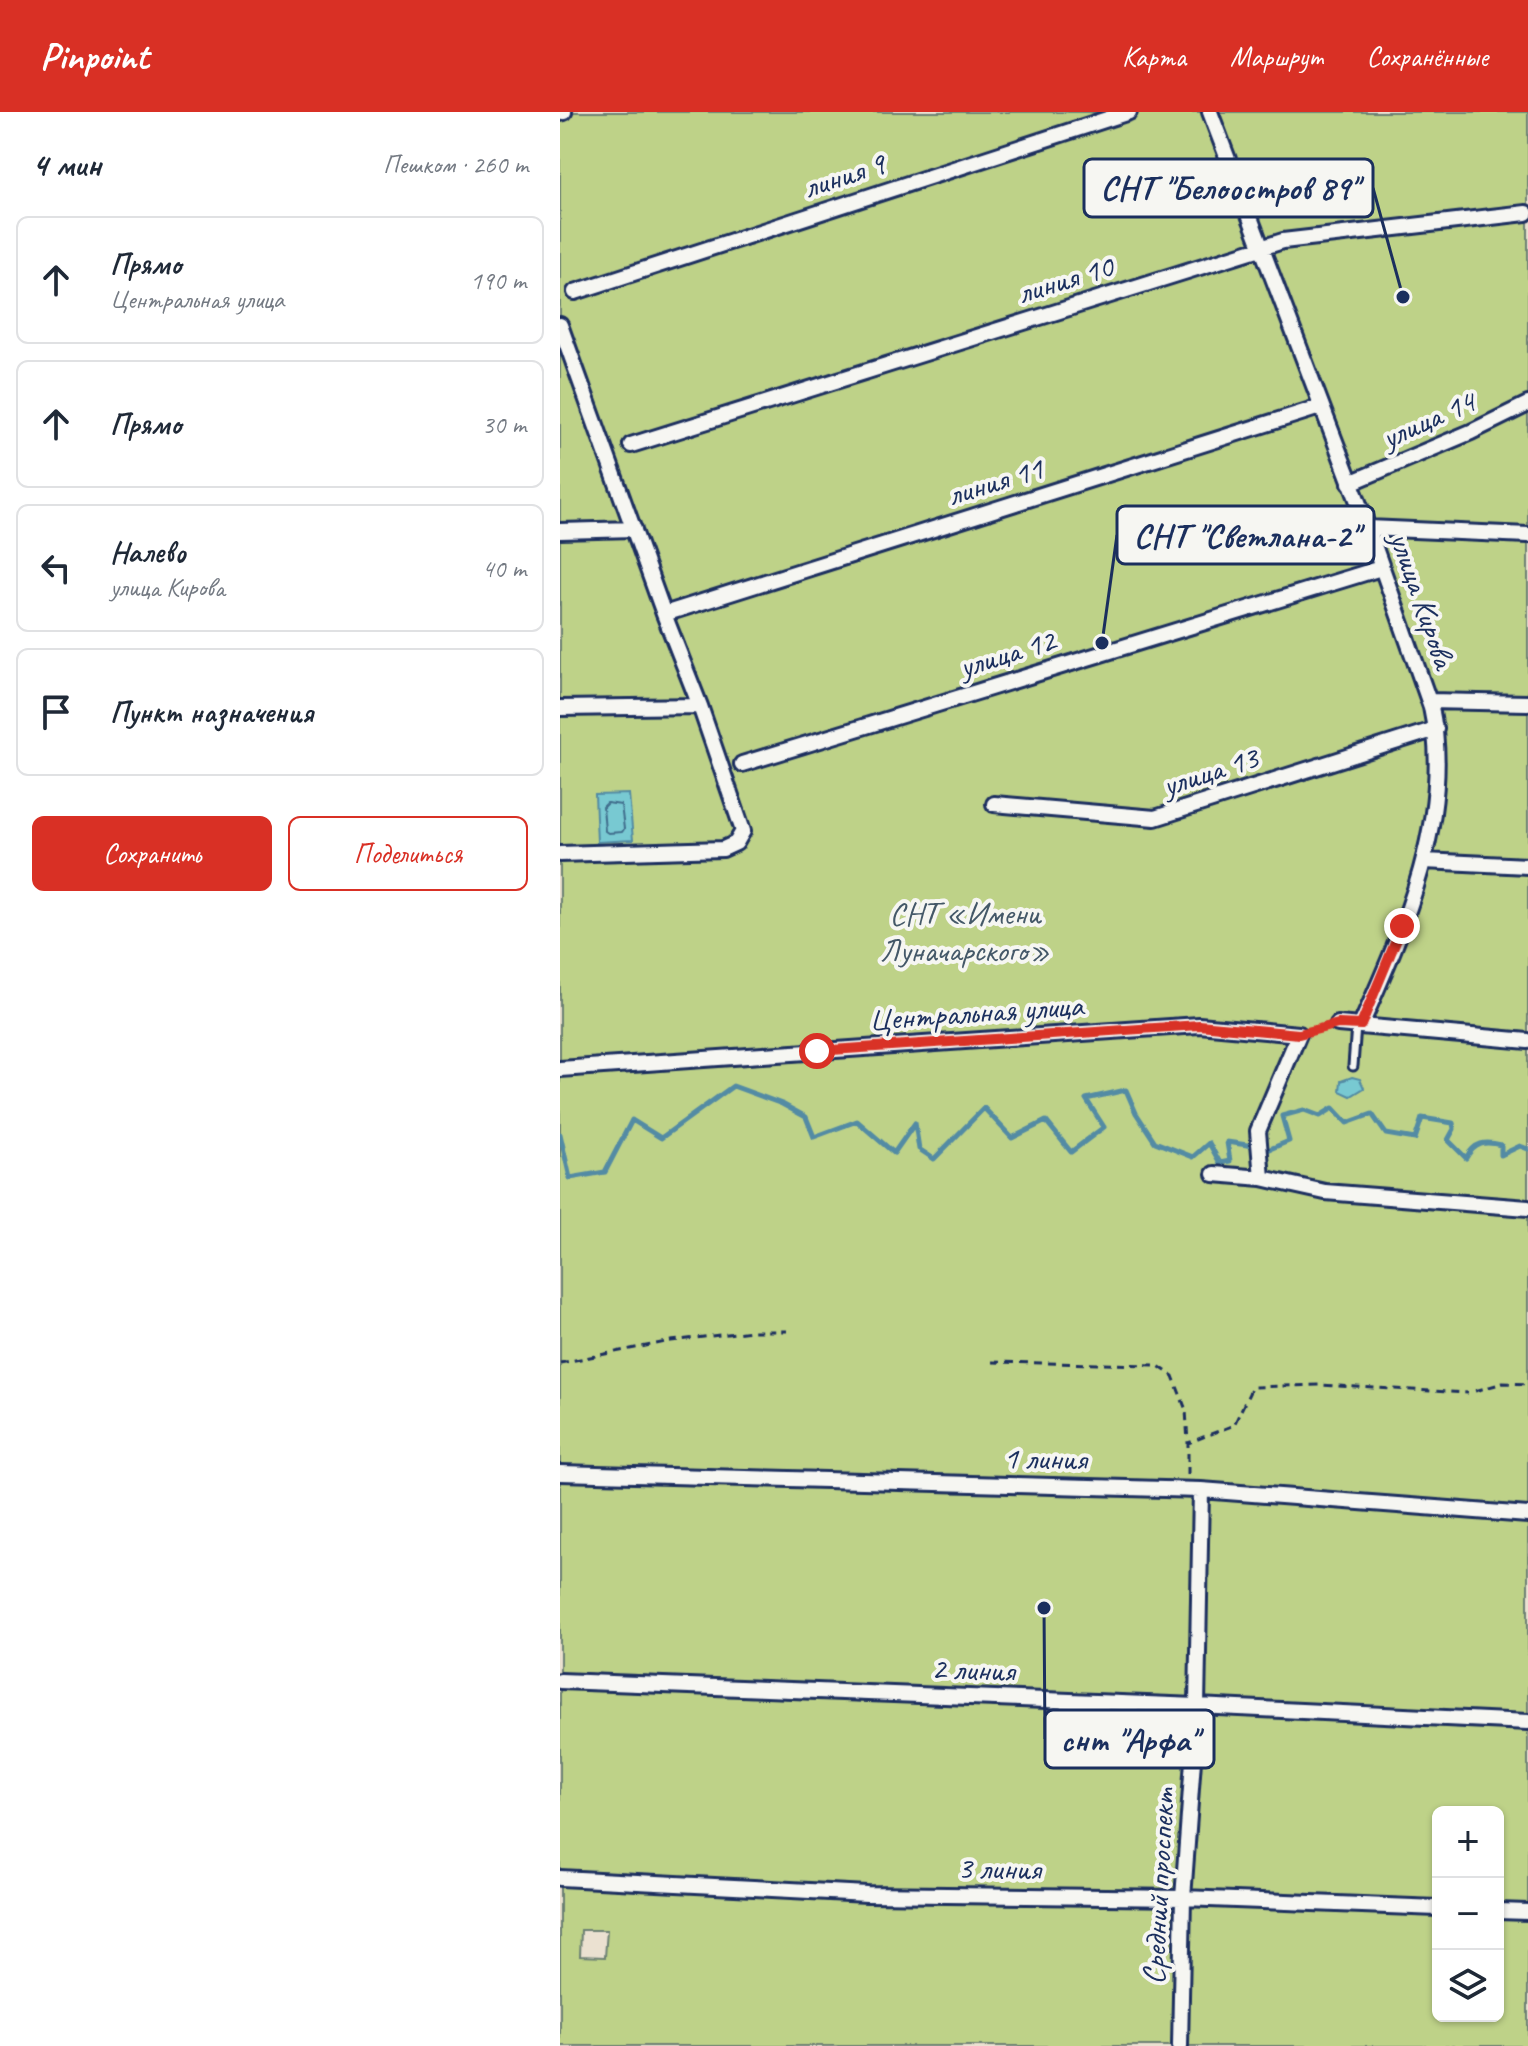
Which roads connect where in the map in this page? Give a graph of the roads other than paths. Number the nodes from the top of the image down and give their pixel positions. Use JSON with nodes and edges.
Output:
{"nodes":[{"id":1,"x":1129,"y":112,"type":"edge"},
{"id":2,"x":1210,"y":112,"type":"edge"},
{"id":3,"x":1526,"y":213,"type":"dead end"},
{"id":4,"x":1260,"y":247,"type":"junction"},
{"id":5,"x":575,"y":292,"type":"dead end"},
{"id":6,"x":560,"y":325,"type":"edge"},
{"id":7,"x":568,"y":367,"type":"edge"},
{"id":8,"x":1528,"y":404,"type":"edge"},
{"id":9,"x":1320,"y":407,"type":"junction"},
{"id":10,"x":631,"y":445,"type":"dead end"},
{"id":11,"x":1350,"y":483,"type":"junction"},
{"id":12,"x":1368,"y":528,"type":"junction"},
{"id":13,"x":634,"y":529,"type":"junction"},
{"id":14,"x":560,"y":531,"type":"edge"},
{"id":15,"x":1528,"y":535,"type":"edge"},
{"id":16,"x":1381,"y":568,"type":"junction"},
{"id":17,"x":664,"y":614,"type":"junction"},
{"id":18,"x":1429,"y":701,"type":"junction"},
{"id":19,"x":1528,"y":703,"type":"edge"},
{"id":20,"x":700,"y":706,"type":"junction"},
{"id":21,"x":560,"y":708,"type":"edge"},
{"id":22,"x":1436,"y":729,"type":"junction"},
{"id":23,"x":742,"y":764,"type":"dead end"},
{"id":24,"x":994,"y":804,"type":"dead end"},
{"id":25,"x":560,"y":854,"type":"edge"},
{"id":26,"x":1424,"y":861,"type":"junction"},
{"id":27,"x":1528,"y":866,"type":"edge"},
{"id":28,"x":1338,"y":1024,"type":"dead end"},
{"id":29,"x":1358,"y":1025,"type":"junction"},
{"id":30,"x":1528,"y":1041,"type":"edge"},
{"id":31,"x":1353,"y":1066,"type":"dead end"},
{"id":32,"x":560,"y":1069,"type":"edge"},
{"id":33,"x":1214,"y":1174,"type":"dead end"},
{"id":34,"x":1262,"y":1178,"type":"junction"},
{"id":35,"x":1528,"y":1208,"type":"edge"},
{"id":36,"x":560,"y":1473,"type":"edge"},
{"id":37,"x":1195,"y":1490,"type":"junction"},
{"id":38,"x":1528,"y":1515,"type":"edge"},
{"id":39,"x":560,"y":1681,"type":"edge"},
{"id":40,"x":1197,"y":1706,"type":"junction"},
{"id":41,"x":1528,"y":1722,"type":"edge"},
{"id":42,"x":560,"y":1878,"type":"edge"},
{"id":43,"x":1183,"y":1898,"type":"junction"},
{"id":44,"x":1432,"y":1908,"type":"edge"},
{"id":45,"x":1504,"y":1911,"type":"edge"},
{"id":46,"x":1528,"y":1912,"type":"edge"},
{"id":47,"x":1180,"y":2046,"type":"edge"}],
"edges":[{"from":1,"to":5,"type":"street","name":"линия 9"},
{"from":2,"to":4,"type":"street","name":"улица Кирова"},
{"from":3,"to":4,"type":"street","name":"линия 10"},
{"from":4,"to":9,"type":"street","name":"улица Кирова"},
{"from":4,"to":10,"type":"street","name":"линия 10"},
{"from":6,"to":7,"type":"street"},
{"from":7,"to":13,"type":"street"},
{"from":8,"to":11,"type":"street","name":"улица 14"},
{"from":9,"to":11,"type":"street","name":"улица Кирова"},
{"from":9,"to":17,"type":"street","name":"линия 11"},
{"from":11,"to":12,"type":"street","name":"улица Кирова"},
{"from":12,"to":15,"type":"street"},
{"from":12,"to":16,"type":"street","name":"улица Кирова"},
{"from":13,"to":14,"type":"street"},
{"from":13,"to":17,"type":"street"},
{"from":16,"to":18,"type":"street","name":"улица Кирова"},
{"from":16,"to":23,"type":"street","name":"улица 12"},
{"from":17,"to":20,"type":"street"},
{"from":18,"to":19,"type":"street"},
{"from":18,"to":22,"type":"street","name":"улица Кирова"},
{"from":20,"to":21,"type":"street"},
{"from":20,"to":25,"type":"street"},
{"from":22,"to":24,"type":"street","name":"улица 13"},
{"from":22,"to":26,"type":"street","name":"улица Кирова"},
{"from":26,"to":27,"type":"street"},
{"from":26,"to":29,"type":"street","name":"улица Кирова"},
{"from":28,"to":29,"type":"street"},
{"from":29,"to":30,"type":"street"},
{"from":29,"to":31,"type":"lane"},
{"from":32,"to":34,"type":"street","name":"Центральная улица"},
{"from":33,"to":34,"type":"street"},
{"from":34,"to":35,"type":"street"},
{"from":36,"to":37,"type":"street","name":"1 линия"},
{"from":37,"to":38,"type":"street","name":"1 линия"},
{"from":37,"to":40,"type":"street","name":"Средний проспект"},
{"from":39,"to":40,"type":"street","name":"2 линия"},
{"from":40,"to":41,"type":"street","name":"2 линия"},
{"from":40,"to":43,"type":"street","name":"Средний проспект"},
{"from":42,"to":43,"type":"street","name":"3 линия"},
{"from":43,"to":44,"type":"street","name":"3 линия"},
{"from":43,"to":47,"type":"street","name":"Средний проспект"},
{"from":45,"to":46,"type":"street"}]}
